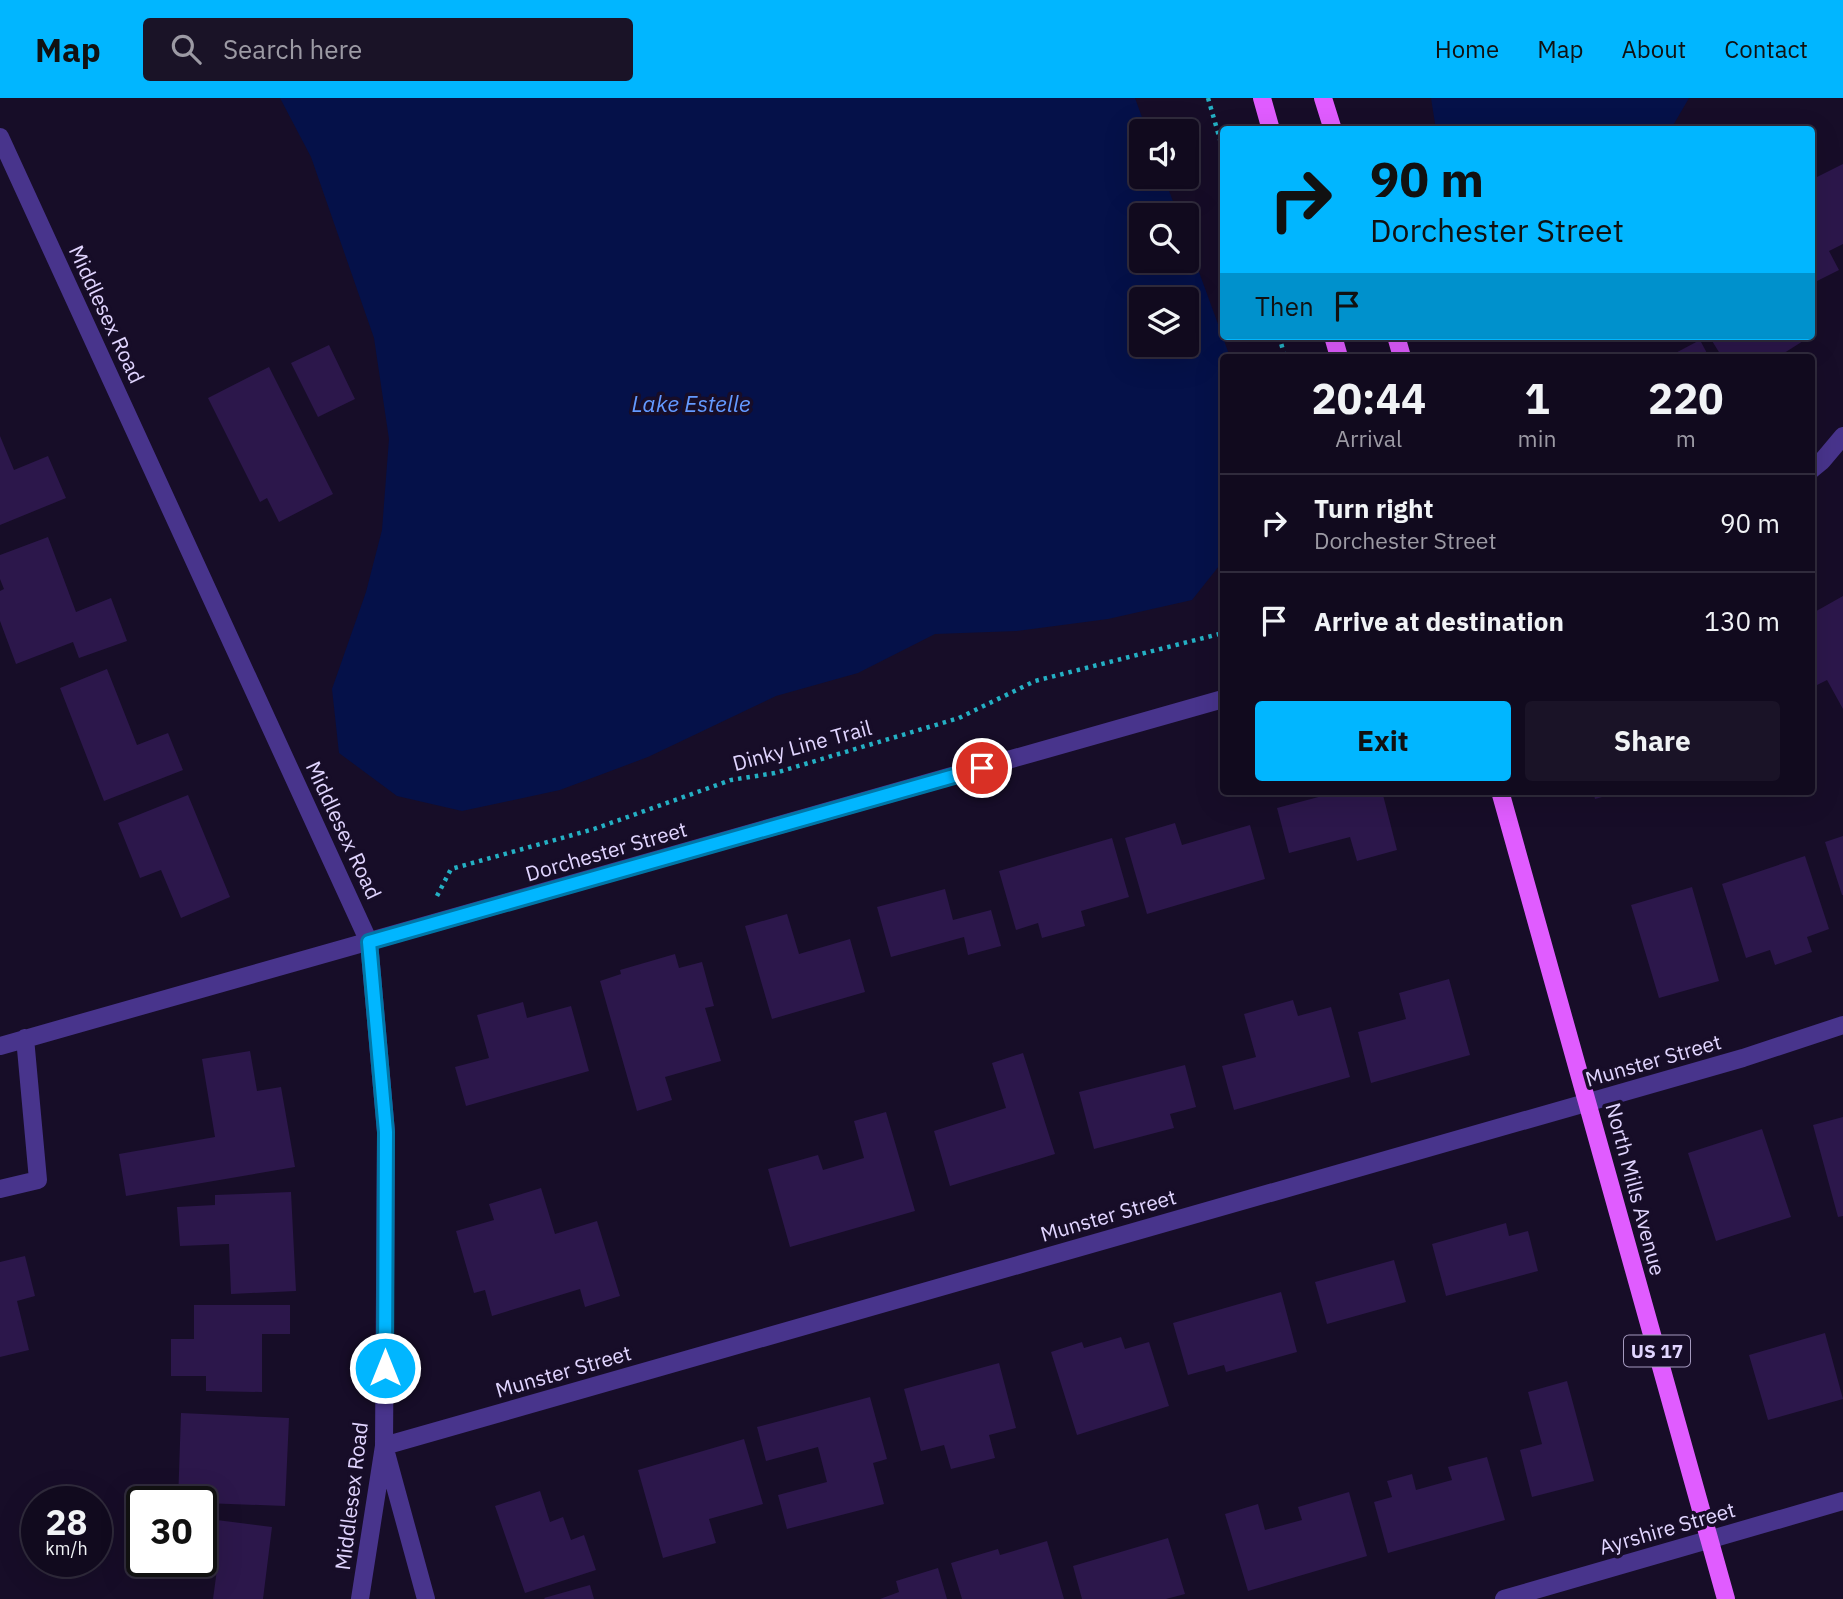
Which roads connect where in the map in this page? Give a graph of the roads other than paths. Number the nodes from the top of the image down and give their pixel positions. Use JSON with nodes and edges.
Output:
{"nodes":[{"id":1,"x":1262,"y":98,"type":"edge"},
{"id":2,"x":1323,"y":98,"type":"edge"},
{"id":3,"x":1270,"y":126,"type":"edge"},
{"id":4,"x":1332,"y":126,"type":"edge"},
{"id":5,"x":0,"y":137,"type":"edge"},
{"id":6,"x":1843,"y":436,"type":"edge"},
{"id":7,"x":1815,"y":467,"type":"edge"},
{"id":8,"x":1220,"y":700,"type":"edge"},
{"id":9,"x":1501,"y":795,"type":"edge"},
{"id":10,"x":369,"y":942,"type":"junction"},
{"id":11,"x":1843,"y":1025,"type":"edge"},
{"id":12,"x":25,"y":1038,"type":"junction"},
{"id":13,"x":0,"y":1046,"type":"edge"},
{"id":14,"x":1589,"y":1102,"type":"junction"},
{"id":15,"x":0,"y":1189,"type":"edge"},
{"id":16,"x":384,"y":1446,"type":"junction"},
{"id":17,"x":1843,"y":1501,"type":"edge"},
{"id":18,"x":1709,"y":1540,"type":"junction"},
{"id":19,"x":360,"y":1599,"type":"edge"},
{"id":20,"x":426,"y":1599,"type":"edge"},
{"id":21,"x":1504,"y":1599,"type":"edge"},
{"id":22,"x":1726,"y":1599,"type":"edge"}],
"edges":[{"from":1,"to":3,"type":"main road"},
{"from":2,"to":4,"type":"main road"},
{"from":5,"to":10,"type":"street","name":"Middlesex Road"},
{"from":6,"to":7,"type":"street"},
{"from":8,"to":10,"type":"street","name":"Dorchester Street"},
{"from":9,"to":14,"type":"main road","name":"North Mills Avenue","number":"US 17"},
{"from":10,"to":12,"type":"street","name":"Dorchester Street"},
{"from":10,"to":16,"type":"street","name":"Middlesex Road"},
{"from":11,"to":14,"type":"street","name":"Munster Street"},
{"from":12,"to":13,"type":"street","name":"Dorchester Street"},
{"from":12,"to":15,"type":"street"},
{"from":14,"to":16,"type":"street","name":"Munster Street"},
{"from":14,"to":18,"type":"main road","name":"North Mills Avenue","number":"US 17"},
{"from":16,"to":19,"type":"street","name":"Middlesex Road"},
{"from":16,"to":20,"type":"street"},
{"from":17,"to":18,"type":"street","name":"Ayrshire Street"},
{"from":18,"to":21,"type":"street","name":"Ayrshire Street"},
{"from":18,"to":22,"type":"main road","name":"North Mills Avenue","number":"US 17"}]}
